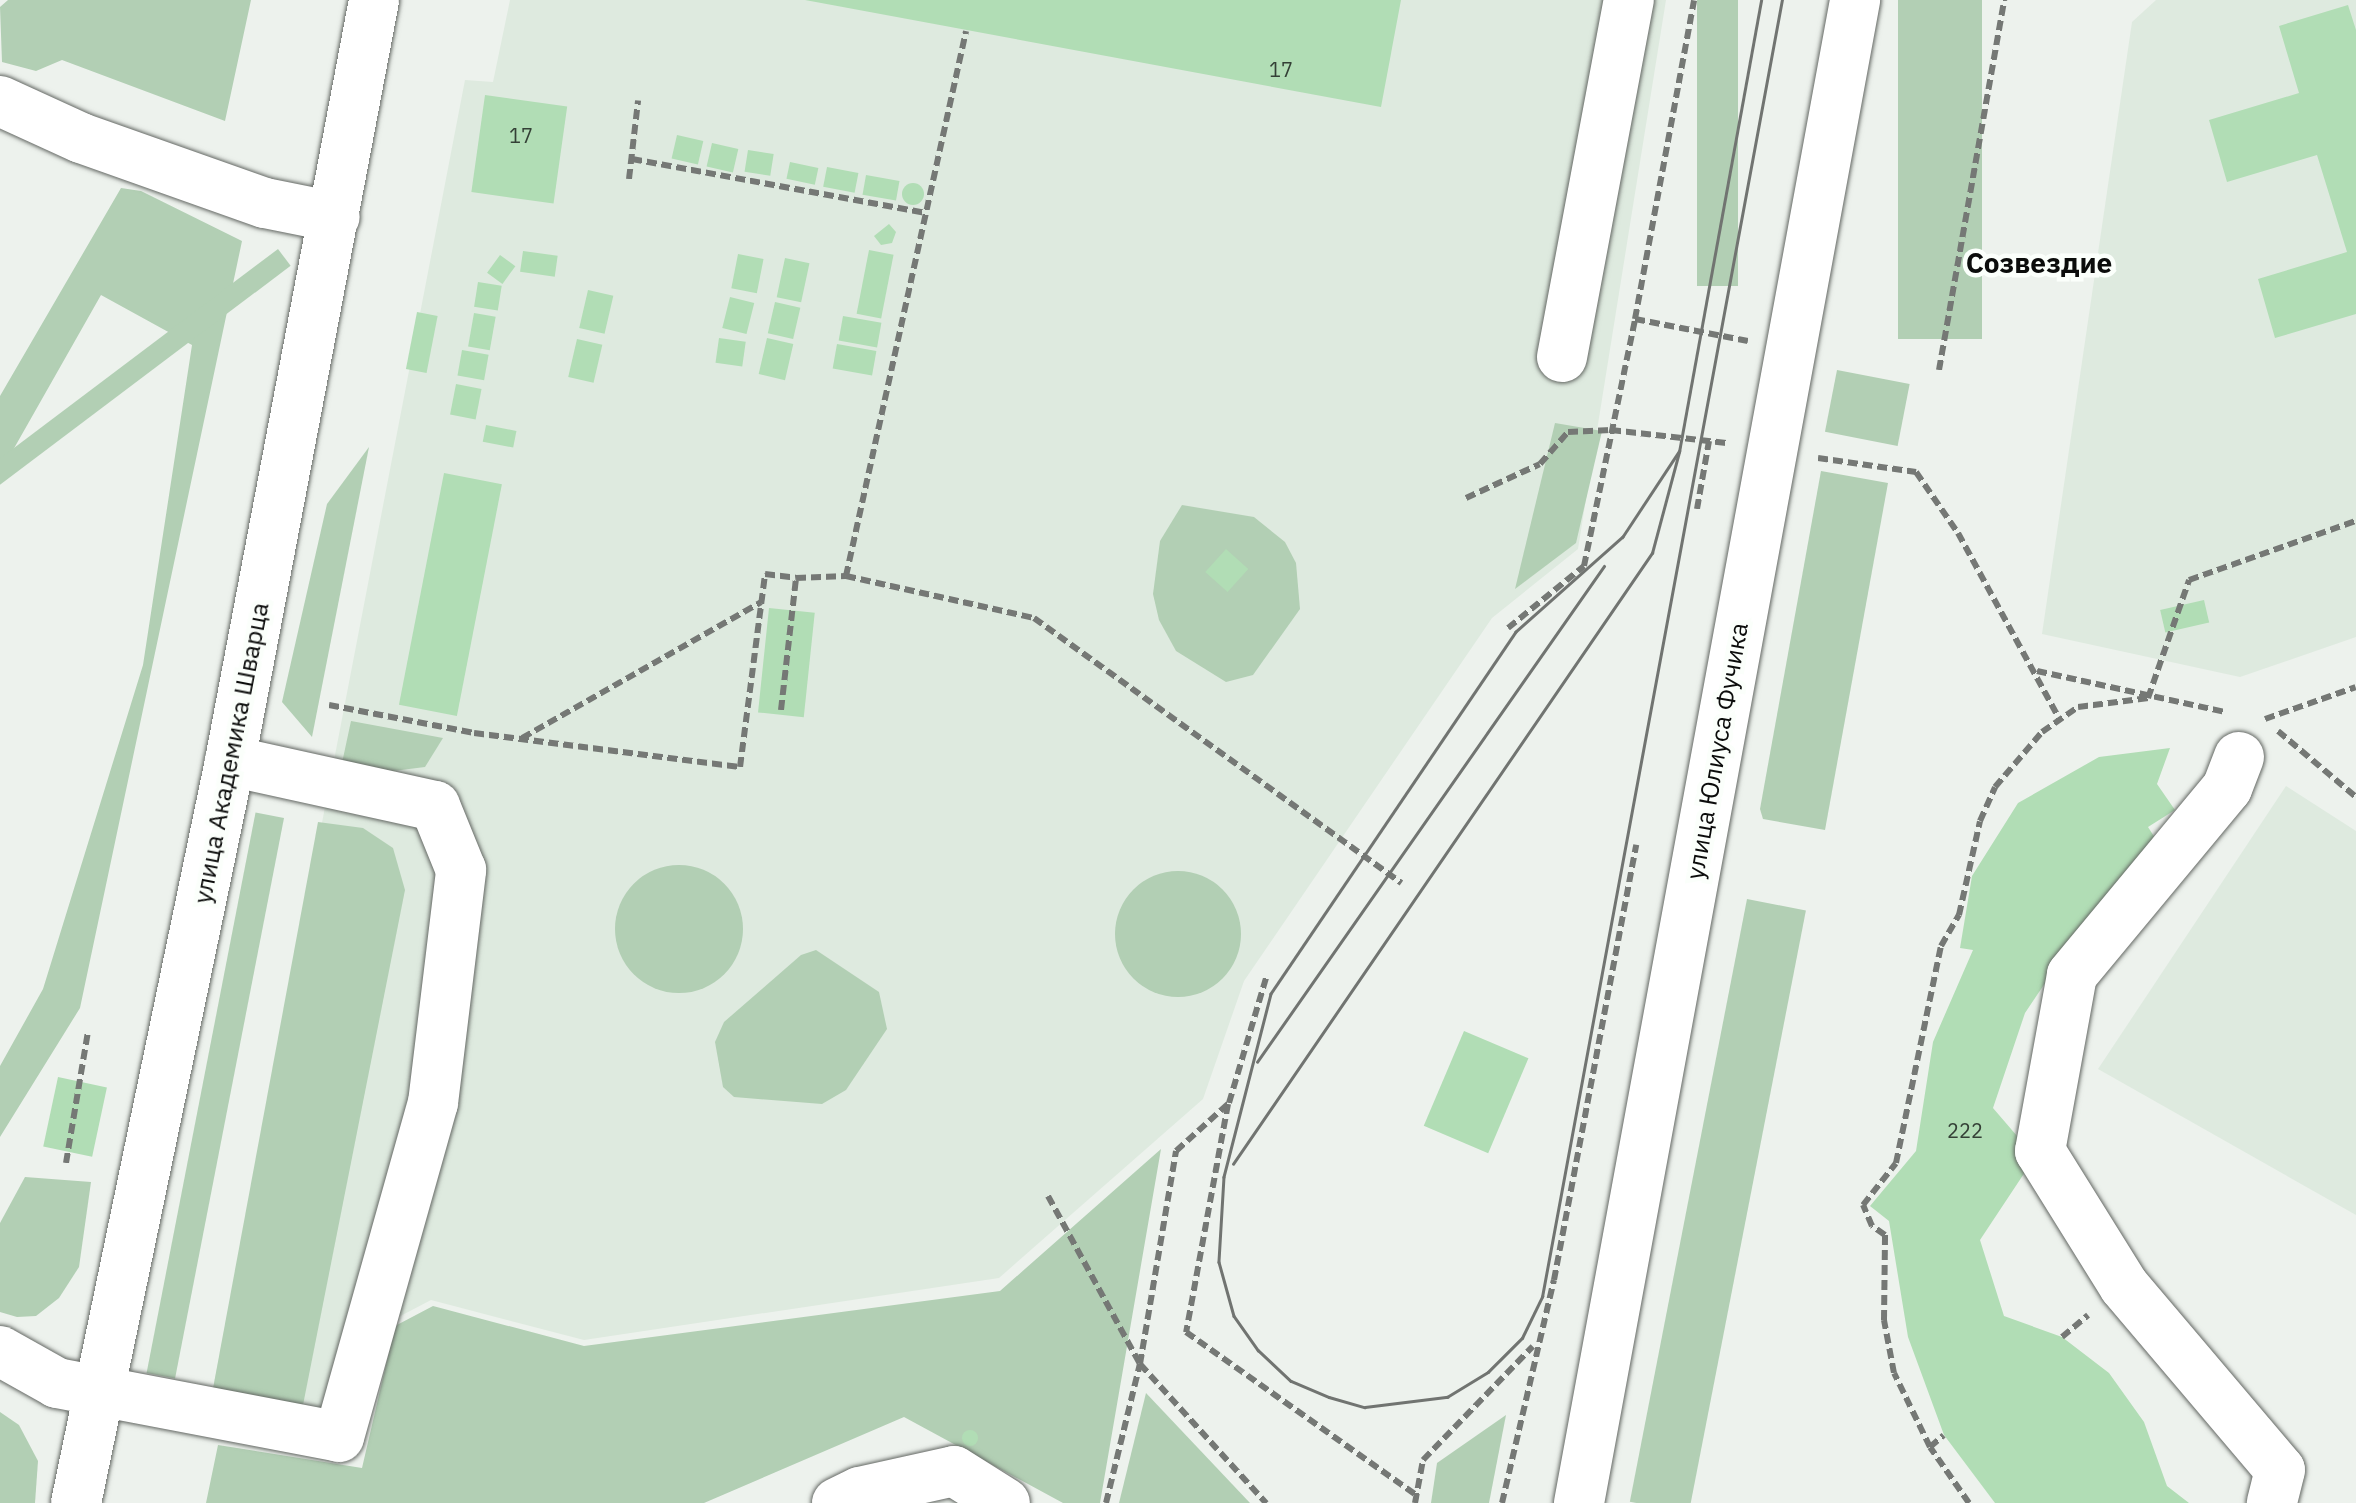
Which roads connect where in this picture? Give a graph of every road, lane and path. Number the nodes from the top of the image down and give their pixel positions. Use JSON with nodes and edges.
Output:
{"nodes":[{"id":1,"x":374,"y":0,"type":"edge"},
{"id":2,"x":1629,"y":0,"type":"edge"},
{"id":3,"x":1694,"y":0,"type":"edge"},
{"id":4,"x":1855,"y":0,"type":"edge"},
{"id":5,"x":2004,"y":0,"type":"edge"},
{"id":6,"x":966,"y":32,"type":"dead end"},
{"id":7,"x":0,"y":101,"type":"edge"},
{"id":8,"x":638,"y":101,"type":"dead end"},
{"id":9,"x":632,"y":159,"type":"junction"},
{"id":10,"x":629,"y":178,"type":"dead end"},
{"id":11,"x":926,"y":213,"type":"junction"},
{"id":12,"x":335,"y":218,"type":"junction"},
{"id":13,"x":1635,"y":319,"type":"junction"},
{"id":14,"x":1786,"y":350,"type":"junction"},
{"id":15,"x":1562,"y":357,"type":"dead end"},
{"id":16,"x":1939,"y":370,"type":"dead end"},
{"id":17,"x":1710,"y":440,"type":"dead end"},
{"id":18,"x":1697,"y":509,"type":"dead end"},
{"id":19,"x":2356,"y":520,"type":"edge"},
{"id":20,"x":846,"y":576,"type":"junction"},
{"id":21,"x":796,"y":578,"type":"junction"},
{"id":22,"x":761,"y":602,"type":"junction"},
{"id":23,"x":1508,"y":628,"type":"dead end"},
{"id":24,"x":2036,"y":671,"type":"dead end"},
{"id":25,"x":2356,"y":687,"type":"edge"},
{"id":26,"x":2148,"y":698,"type":"junction"},
{"id":27,"x":329,"y":706,"type":"dead end"},
{"id":28,"x":781,"y":710,"type":"dead end"},
{"id":29,"x":2252,"y":738,"type":"junction"},
{"id":30,"x":521,"y":739,"type":"junction"},
{"id":31,"x":230,"y":761,"type":"junction"},
{"id":32,"x":2356,"y":797,"type":"edge"},
{"id":33,"x":1636,"y":845,"type":"dead end"},
{"id":34,"x":1402,"y":883,"type":"dead end"},
{"id":35,"x":1267,"y":975,"type":"dead end"},
{"id":36,"x":88,"y":1031,"type":"dead end"},
{"id":37,"x":1228,"y":1103,"type":"junction"},
{"id":38,"x":66,"y":1163,"type":"dead end"},
{"id":39,"x":1048,"y":1196,"type":"dead end"},
{"id":40,"x":1534,"y":1345,"type":"junction"},
{"id":41,"x":0,"y":1351,"type":"edge"},
{"id":42,"x":1140,"y":1364,"type":"junction"},
{"id":43,"x":98,"y":1390,"type":"junction"},
{"id":44,"x":1944,"y":1435,"type":"dead end"},
{"id":45,"x":1930,"y":1447,"type":"junction"},
{"id":46,"x":1416,"y":1499,"type":"edge"},
{"id":47,"x":76,"y":1503,"type":"edge"},
{"id":48,"x":837,"y":1503,"type":"edge"},
{"id":49,"x":1005,"y":1503,"type":"edge"},
{"id":50,"x":1106,"y":1503,"type":"edge"},
{"id":51,"x":1266,"y":1503,"type":"edge"},
{"id":52,"x":1502,"y":1503,"type":"edge"},
{"id":53,"x":1579,"y":1503,"type":"edge"},
{"id":54,"x":1969,"y":1503,"type":"edge"},
{"id":55,"x":2272,"y":1503,"type":"edge"}],
"edges":[{"from":1,"to":12,"type":"street","name":"улица Академика Шварца"},
{"from":2,"to":15,"type":"street"},
{"from":3,"to":13,"type":"path"},
{"from":4,"to":14,"type":"street","name":"улица Юлиуса Фучика"},
{"from":5,"to":16,"type":"path"},
{"from":6,"to":11,"type":"path"},
{"from":7,"to":12,"type":"street"},
{"from":8,"to":9,"type":"path"},
{"from":9,"to":10,"type":"path"},
{"from":9,"to":11,"type":"path"},
{"from":11,"to":20,"type":"path"},
{"from":12,"to":31,"type":"street","name":"улица Академика Шварца"},
{"from":13,"to":14,"type":"path"},
{"from":13,"to":23,"type":"path"},
{"from":14,"to":53,"type":"street","name":"улица Юлиуса Фучика"},
{"from":17,"to":18,"type":"path"},
{"from":19,"to":26,"type":"path"},
{"from":20,"to":21,"type":"path"},
{"from":20,"to":34,"type":"path"},
{"from":21,"to":22,"type":"path"},
{"from":21,"to":28,"type":"path"},
{"from":22,"to":30,"type":"path"},
{"from":22,"to":30,"type":"path"},
{"from":24,"to":26,"type":"path"},
{"from":25,"to":29,"type":"path"},
{"from":26,"to":29,"type":"path"},
{"from":26,"to":45,"type":"path"},
{"from":27,"to":30,"type":"path"},
{"from":29,"to":32,"type":"path"},
{"from":29,"to":55,"type":"street"},
{"from":31,"to":43,"type":"street","name":"улица Академика Шварца"},
{"from":31,"to":43,"type":"street"},
{"from":33,"to":40,"type":"path"},
{"from":35,"to":37,"type":"path"},
{"from":36,"to":38,"type":"path"},
{"from":37,"to":42,"type":"path"},
{"from":37,"to":46,"type":"path"},
{"from":39,"to":42,"type":"path"},
{"from":40,"to":46,"type":"path"},
{"from":40,"to":52,"type":"path"},
{"from":41,"to":43,"type":"street"},
{"from":42,"to":50,"type":"path"},
{"from":42,"to":51,"type":"path"},
{"from":43,"to":47,"type":"street","name":"улица Академика Шварца"},
{"from":44,"to":45,"type":"path"},
{"from":45,"to":54,"type":"path"},
{"from":48,"to":49,"type":"street"}]}
